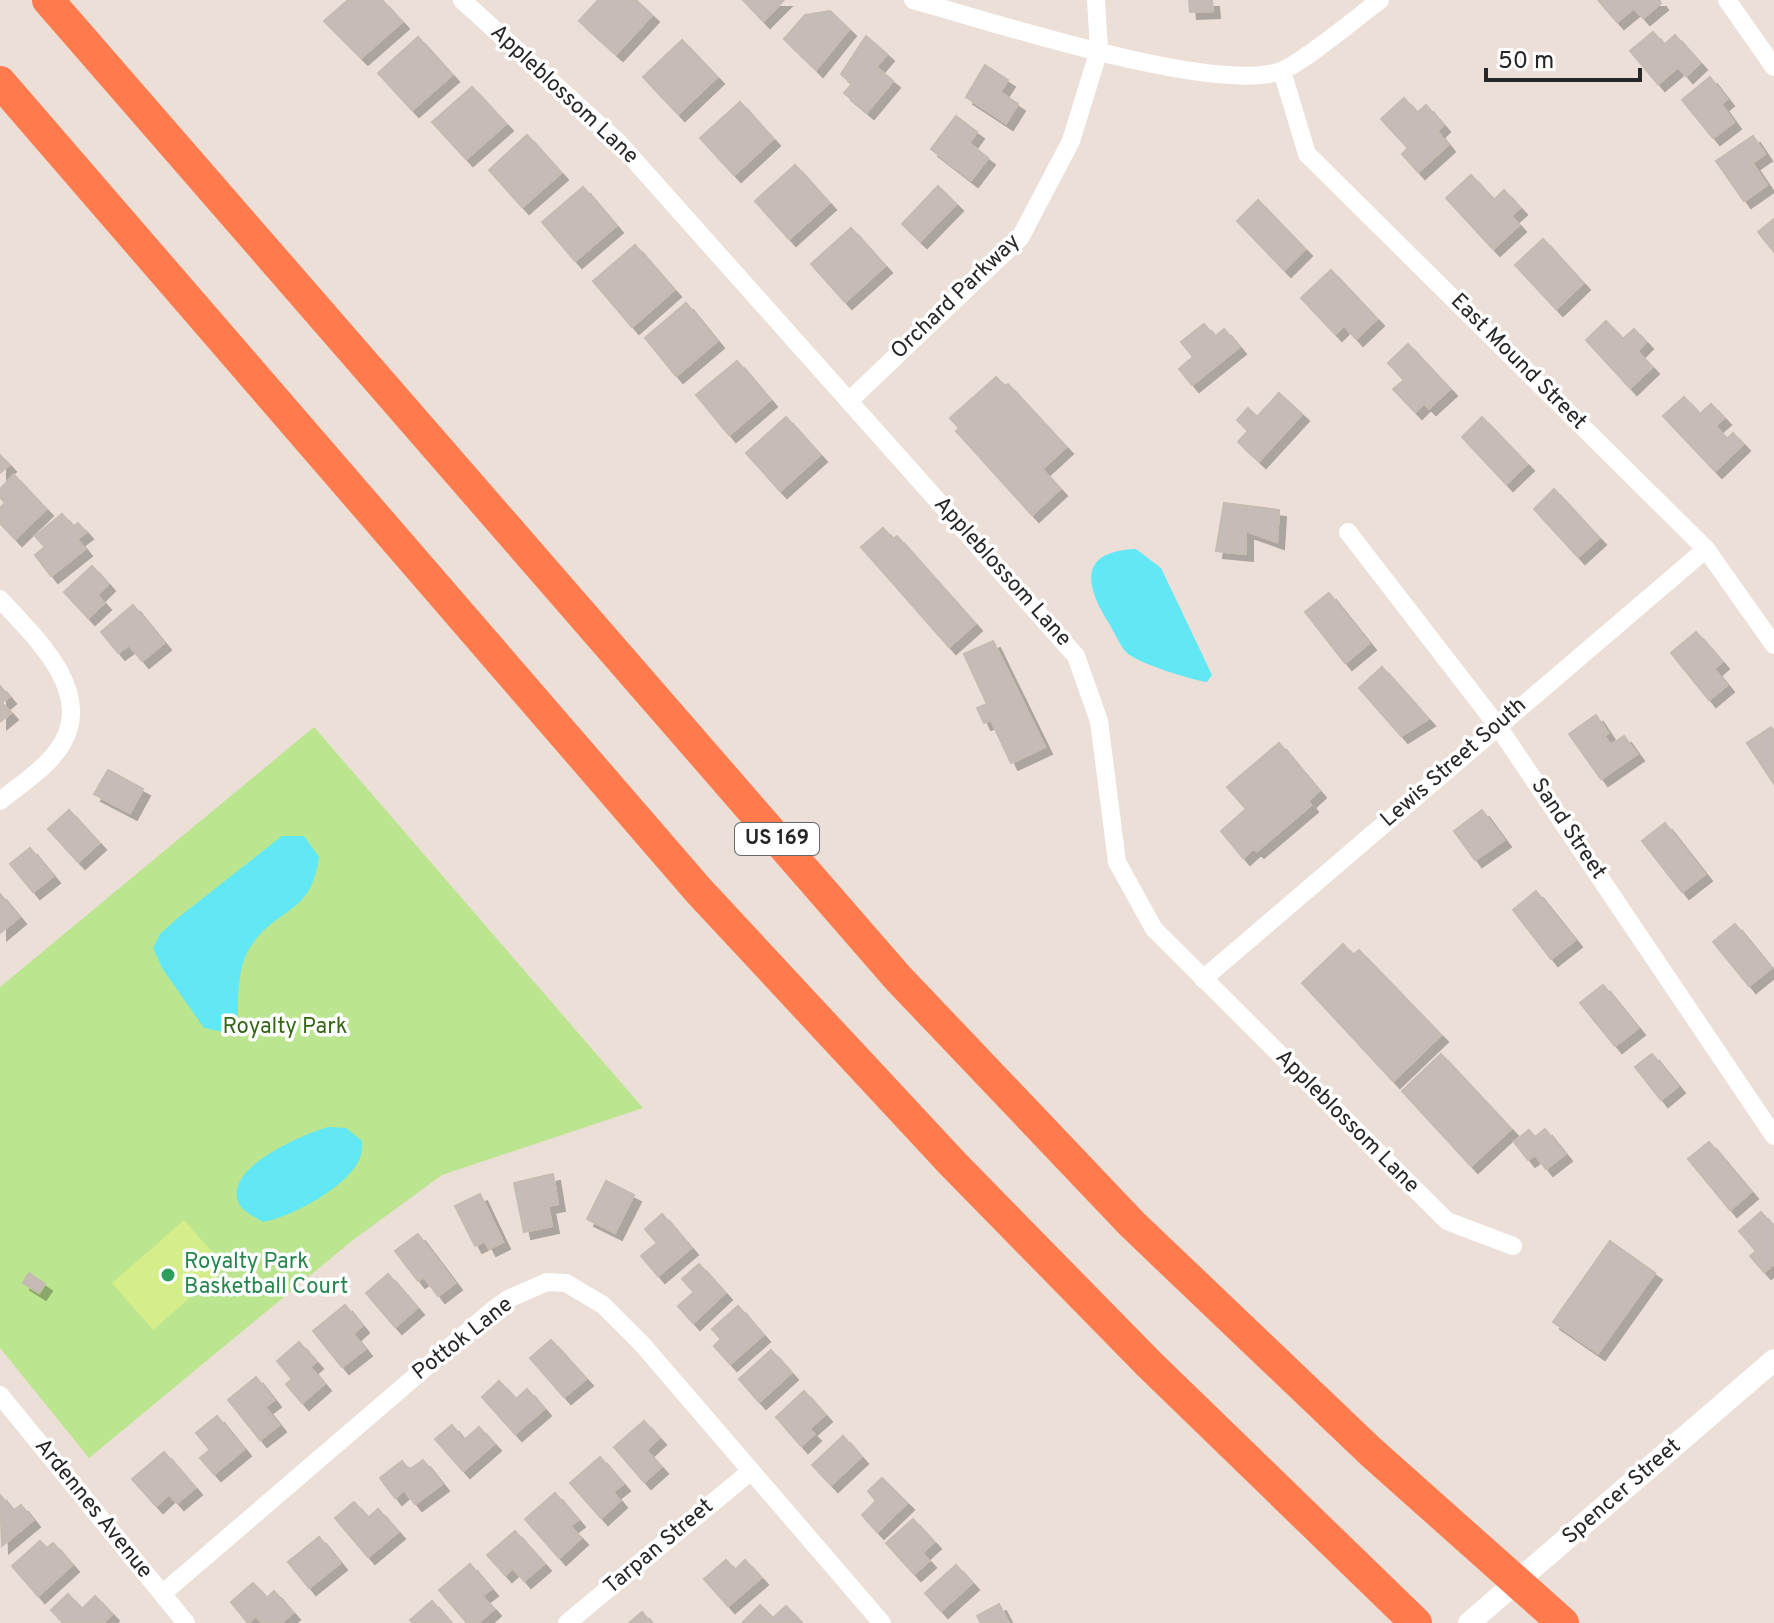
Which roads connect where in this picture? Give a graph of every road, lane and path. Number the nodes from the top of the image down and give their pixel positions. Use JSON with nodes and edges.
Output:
{"nodes":[{"id":1,"x":48,"y":0,"type":"edge"},
{"id":2,"x":462,"y":0,"type":"edge"},
{"id":3,"x":913,"y":0,"type":"edge"},
{"id":4,"x":1096,"y":0,"type":"edge"},
{"id":5,"x":1380,"y":0,"type":"edge"},
{"id":6,"x":1727,"y":0,"type":"edge"},
{"id":7,"x":1099,"y":50,"type":"junction"},
{"id":8,"x":1774,"y":67,"type":"edge"},
{"id":9,"x":1282,"y":71,"type":"junction"},
{"id":10,"x":0,"y":82,"type":"edge"},
{"id":11,"x":849,"y":401,"type":"junction"},
{"id":12,"x":1348,"y":532,"type":"dead end"},
{"id":13,"x":1706,"y":549,"type":"junction"},
{"id":14,"x":0,"y":599,"type":"edge"},
{"id":15,"x":1774,"y":645,"type":"edge"},
{"id":16,"x":1497,"y":725,"type":"junction"},
{"id":17,"x":0,"y":801,"type":"edge"},
{"id":18,"x":1203,"y":979,"type":"junction"},
{"id":19,"x":1774,"y":1136,"type":"edge"},
{"id":20,"x":1513,"y":1246,"type":"dead end"},
{"id":21,"x":1774,"y":1360,"type":"edge"},
{"id":22,"x":0,"y":1395,"type":"edge"},
{"id":23,"x":751,"y":1471,"type":"junction"},
{"id":24,"x":162,"y":1594,"type":"junction"},
{"id":25,"x":186,"y":1623,"type":"edge"},
{"id":26,"x":567,"y":1623,"type":"edge"},
{"id":27,"x":882,"y":1623,"type":"edge"},
{"id":28,"x":1416,"y":1623,"type":"edge"},
{"id":29,"x":1469,"y":1623,"type":"edge"},
{"id":30,"x":1563,"y":1623,"type":"edge"}],
"edges":[{"from":1,"to":30,"type":"highway","number":"US 169"},
{"from":2,"to":11,"type":"street","name":"Appleblossom Lane"},
{"from":3,"to":7,"type":"street"},
{"from":4,"to":7,"type":"street","name":"Orchard Parkway"},
{"from":5,"to":9,"type":"street"},
{"from":6,"to":8,"type":"street"},
{"from":7,"to":9,"type":"street"},
{"from":7,"to":11,"type":"street","name":"Orchard Parkway"},
{"from":9,"to":13,"type":"street","name":"East Mound Street"},
{"from":10,"to":28,"type":"highway"},
{"from":11,"to":18,"type":"street","name":"Appleblossom Lane"},
{"from":12,"to":16,"type":"street","name":"Sand Street"},
{"from":13,"to":15,"type":"street","name":"East Mound Street"},
{"from":13,"to":16,"type":"street","name":"Lewis Street South"},
{"from":14,"to":17,"type":"street"},
{"from":16,"to":18,"type":"street","name":"Lewis Street South"},
{"from":16,"to":19,"type":"street","name":"Sand Street"},
{"from":18,"to":20,"type":"street","name":"Appleblossom Lane"},
{"from":21,"to":29,"type":"street","name":"Spencer Street"},
{"from":22,"to":24,"type":"street","name":"Ardennes Avenue"},
{"from":23,"to":24,"type":"street","name":"Pottok Lane"},
{"from":23,"to":26,"type":"street","name":"Tarpan Street"},
{"from":23,"to":27,"type":"street","name":"Pottok Lane"},
{"from":24,"to":25,"type":"street","name":"Ardennes Avenue"}]}
